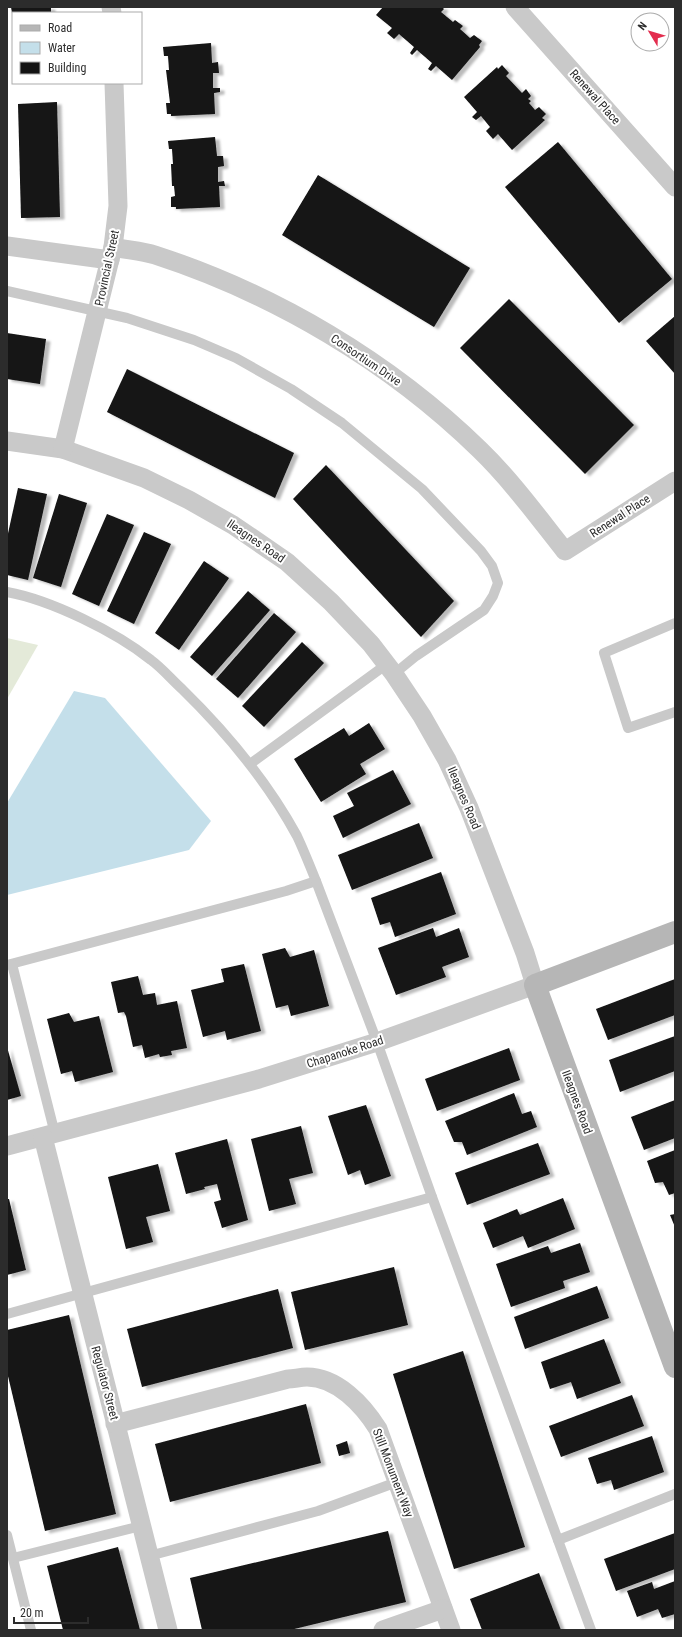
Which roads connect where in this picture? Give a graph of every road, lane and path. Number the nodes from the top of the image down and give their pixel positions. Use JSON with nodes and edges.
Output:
{"nodes":[{"id":1,"x":515,"y":7,"type":"edge"},
{"id":2,"x":114,"y":84,"type":"edge"},
{"id":3,"x":675,"y":187,"type":"edge"},
{"id":4,"x":7,"y":246,"type":"edge"},
{"id":5,"x":112,"y":253,"type":"junction"},
{"id":6,"x":7,"y":291,"type":"edge"},
{"id":7,"x":98,"y":312,"type":"junction"},
{"id":8,"x":7,"y":441,"type":"edge"},
{"id":9,"x":63,"y":449,"type":"junction"},
{"id":10,"x":675,"y":481,"type":"edge"},
{"id":11,"x":566,"y":551,"type":"joint"},
{"id":12,"x":7,"y":592,"type":"edge"},
{"id":13,"x":675,"y":623,"type":"edge"},
{"id":14,"x":391,"y":669,"type":"junction"},
{"id":15,"x":675,"y":712,"type":"edge"},
{"id":16,"x":250,"y":764,"type":"junction"},
{"id":17,"x":316,"y":881,"type":"junction"},
{"id":18,"x":675,"y":932,"type":"edge"},
{"id":19,"x":10,"y":964,"type":"edge"},
{"id":20,"x":535,"y":985,"type":"junction"},
{"id":21,"x":377,"y":1042,"type":"junction"},
{"id":22,"x":49,"y":1135,"type":"junction"},
{"id":23,"x":7,"y":1146,"type":"edge"},
{"id":24,"x":432,"y":1197,"type":"junction"},
{"id":25,"x":81,"y":1293,"type":"junction"},
{"id":26,"x":7,"y":1314,"type":"edge"},
{"id":27,"x":675,"y":1367,"type":"edge"},
{"id":28,"x":115,"y":1424,"type":"junction"},
{"id":29,"x":397,"y":1482,"type":"junction"},
{"id":30,"x":675,"y":1494,"type":"edge"},
{"id":31,"x":141,"y":1526,"type":"junction"},
{"id":32,"x":7,"y":1535,"type":"edge"},
{"id":33,"x":558,"y":1540,"type":"junction"},
{"id":34,"x":149,"y":1556,"type":"junction"},
{"id":35,"x":13,"y":1558,"type":"junction"},
{"id":36,"x":443,"y":1609,"type":"junction"},
{"id":37,"x":31,"y":1630,"type":"edge"},
{"id":38,"x":168,"y":1630,"type":"edge"},
{"id":39,"x":383,"y":1630,"type":"edge"},
{"id":40,"x":451,"y":1630,"type":"edge"},
{"id":41,"x":591,"y":1630,"type":"edge"}],
"edges":[{"from":1,"to":3,"type":"street","name":"Renewal Place"},
{"from":2,"to":5,"type":"street","name":"Provincial Street"},
{"from":4,"to":5,"type":"street","name":"Consortium Drive"},
{"from":5,"to":7,"type":"street","name":"Provincial Street"},
{"from":5,"to":11,"type":"street","name":"Consortium Drive"},
{"from":6,"to":7,"type":"lane"},
{"from":7,"to":9,"type":"street","name":"Provincial Street"},
{"from":7,"to":14,"type":"lane"},
{"from":8,"to":9,"type":"street","name":"Ileagnes Road"},
{"from":9,"to":14,"type":"street","name":"Ileagnes Road"},
{"from":10,"to":11,"type":"street","name":"Renewal Place"},
{"from":12,"to":16,"type":"lane"},
{"from":13,"to":15,"type":"lane"},
{"from":14,"to":16,"type":"lane"},
{"from":14,"to":20,"type":"street","name":"Ileagnes Road"},
{"from":16,"to":17,"type":"lane"},
{"from":17,"to":19,"type":"lane"},
{"from":17,"to":21,"type":"lane"},
{"from":18,"to":20,"type":"street","name":"Chapanoke Road"},
{"from":19,"to":22,"type":"lane"},
{"from":20,"to":21,"type":"street","name":"Chapanoke Road"},
{"from":20,"to":27,"type":"street","name":"Ileagnes Road"},
{"from":21,"to":22,"type":"street","name":"Chapanoke Road"},
{"from":21,"to":24,"type":"lane"},
{"from":22,"to":23,"type":"street","name":"Chapanoke Road"},
{"from":22,"to":25,"type":"street","name":"Regulator Street"},
{"from":24,"to":25,"type":"lane"},
{"from":24,"to":33,"type":"lane"},
{"from":25,"to":26,"type":"lane"},
{"from":25,"to":28,"type":"street","name":"Regulator Street"},
{"from":28,"to":29,"type":"street","name":"Still Monument Way"},
{"from":28,"to":31,"type":"street","name":"Regulator Street"},
{"from":29,"to":34,"type":"lane"},
{"from":29,"to":36,"type":"street","name":"Still Monument Way"},
{"from":30,"to":33,"type":"lane"},
{"from":31,"to":34,"type":"street","name":"Regulator Street"},
{"from":31,"to":35,"type":"lane"},
{"from":32,"to":35,"type":"lane"},
{"from":33,"to":41,"type":"lane"},
{"from":34,"to":38,"type":"street","name":"Regulator Street"},
{"from":35,"to":37,"type":"lane"},
{"from":36,"to":39,"type":"street"},
{"from":36,"to":40,"type":"street","name":"Still Monument Way"}]}
